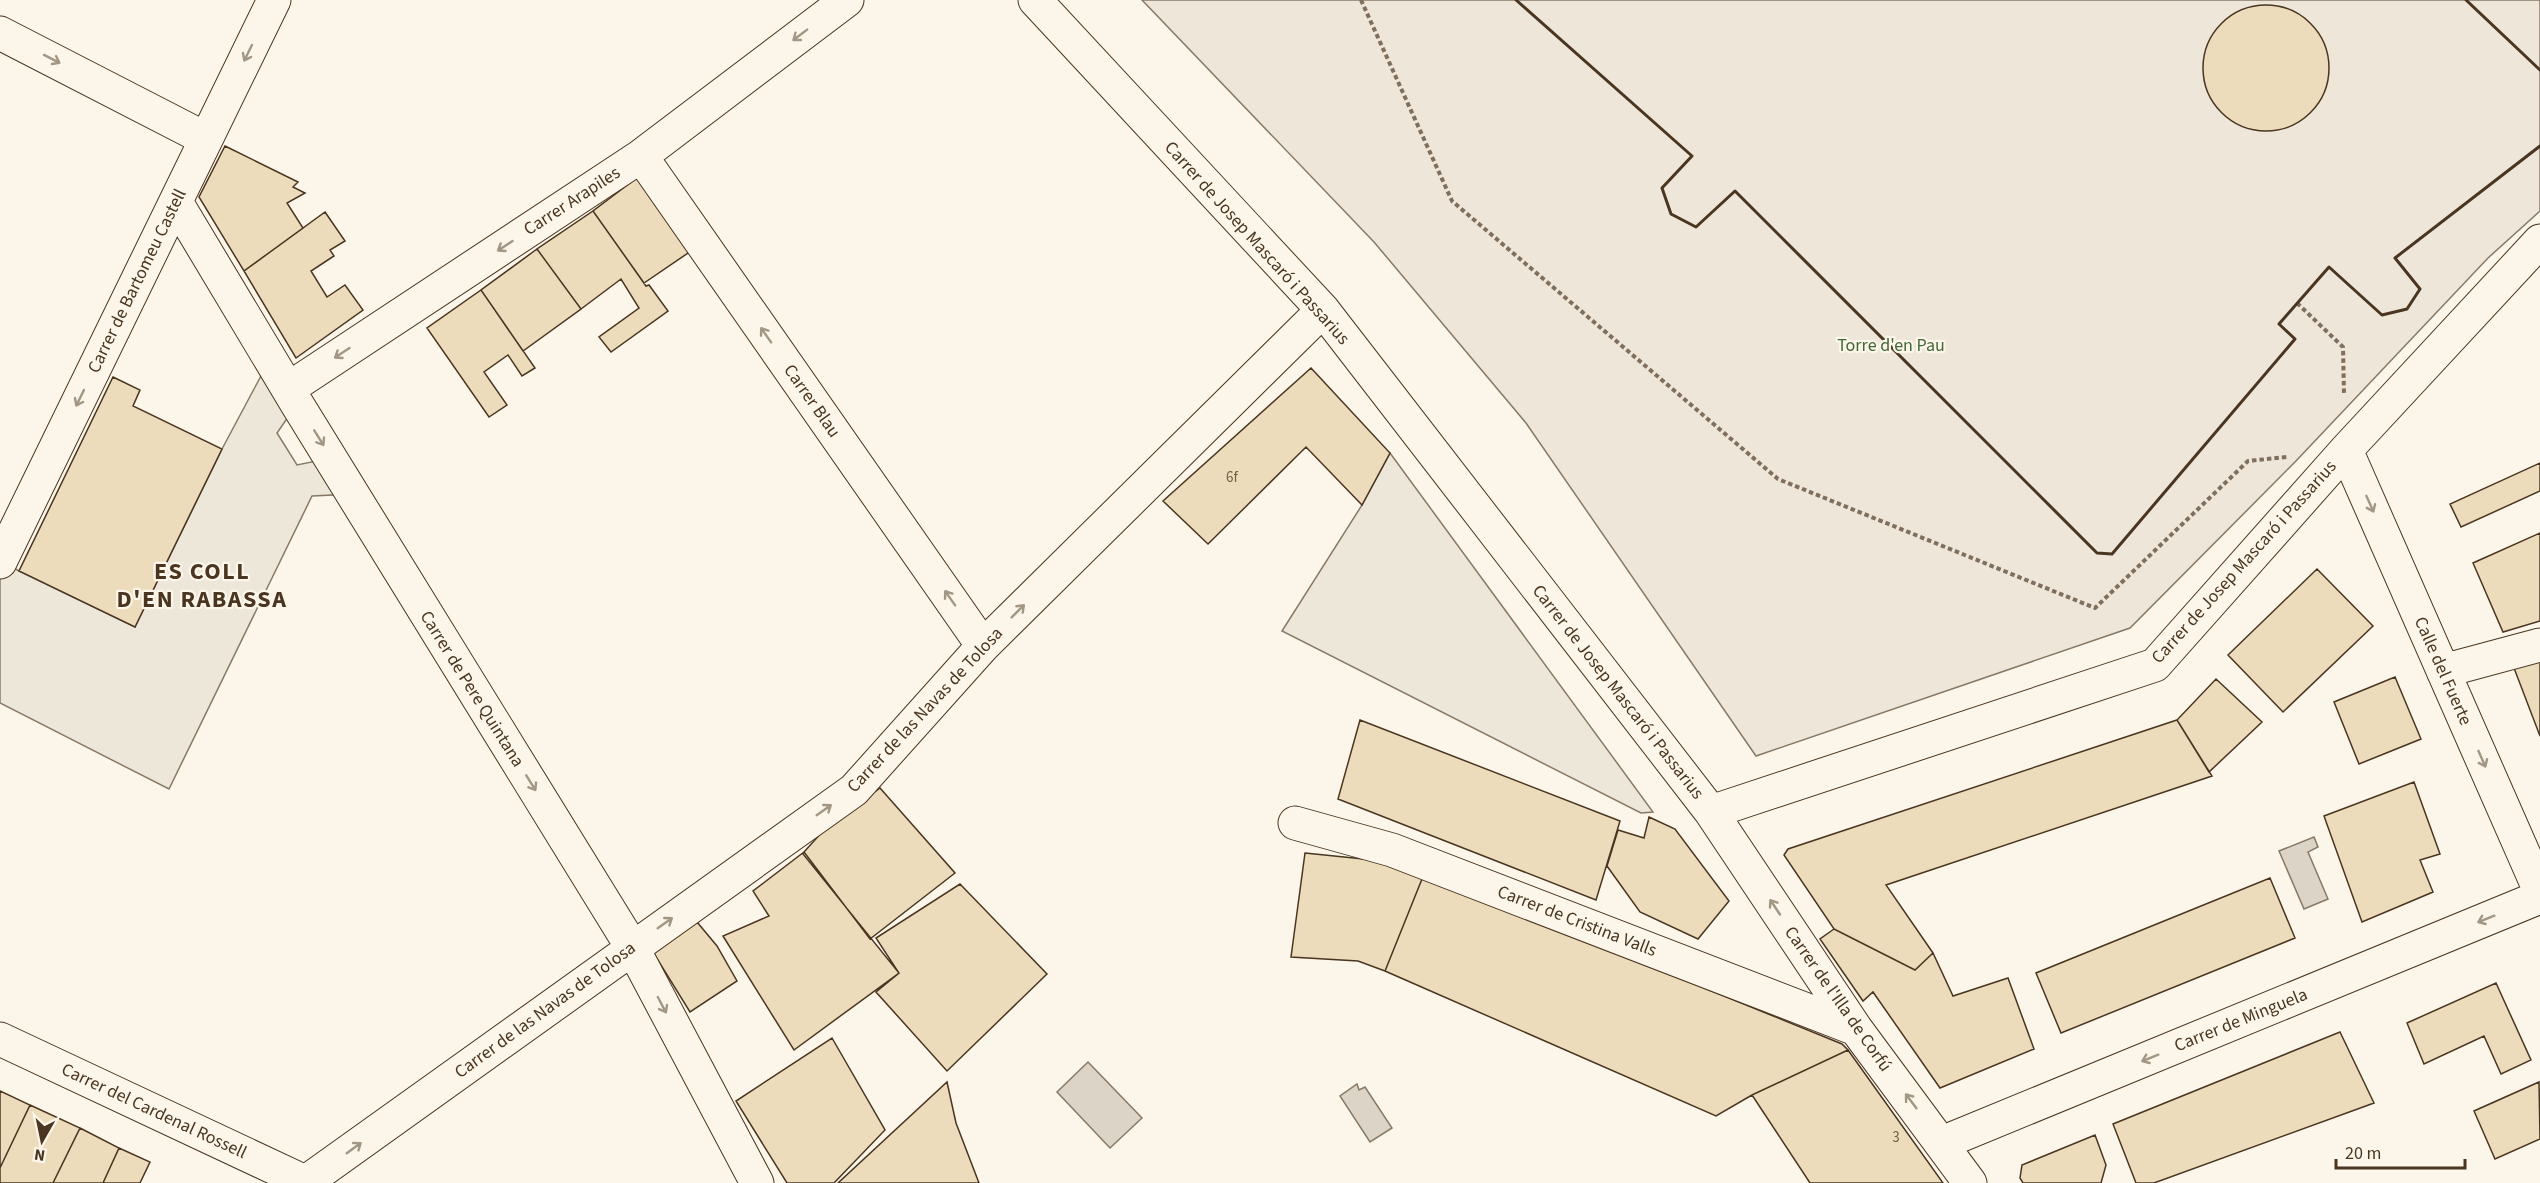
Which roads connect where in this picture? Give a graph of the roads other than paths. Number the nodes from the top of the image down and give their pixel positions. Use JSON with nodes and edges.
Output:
{"nodes":[{"id":1,"x":274,"y":0,"type":"edge"},
{"id":2,"x":847,"y":0,"type":"edge"},
{"id":3,"x":1035,"y":0,"type":"edge"},
{"id":4,"x":0,"y":33,"type":"edge"},
{"id":5,"x":206,"y":139,"type":"junction"},
{"id":6,"x":640,"y":156,"type":"junction"},
{"id":7,"x":176,"y":202,"type":"junction"},
{"id":8,"x":2540,"y":241,"type":"edge"},
{"id":9,"x":1323,"y":310,"type":"junction"},
{"id":10,"x":288,"y":388,"type":"junction"},
{"id":11,"x":2346,"y":450,"type":"junction"},
{"id":12,"x":3,"y":550,"type":"edge"},
{"id":13,"x":2540,"y":645,"type":"edge"},
{"id":14,"x":983,"y":646,"type":"junction"},
{"id":15,"x":2443,"y":671,"type":"junction"},
{"id":16,"x":1711,"y":812,"type":"junction"},
{"id":17,"x":1295,"y":823,"type":"dead end"},
{"id":18,"x":2540,"y":891,"type":"edge"},
{"id":19,"x":2540,"y":897,"type":"edge"},
{"id":20,"x":632,"y":947,"type":"junction"},
{"id":21,"x":1856,"y":1029,"type":"junction"},
{"id":22,"x":0,"y":1039,"type":"edge"},
{"id":23,"x":1942,"y":1143,"type":"junction"},
{"id":24,"x":307,"y":1183,"type":"edge"},
{"id":25,"x":757,"y":1183,"type":"edge"},
{"id":26,"x":1970,"y":1183,"type":"edge"}],
"edges":[{"from":1,"to":5,"type":"street","name":"Carrer de Bartomeu Castell","one_way":true},
{"from":2,"to":6,"type":"street","name":"Carrer Arapiles","one_way":true},
{"from":3,"to":9,"type":"street","name":"Carrer de Josep Mascaró i Passarius"},
{"from":4,"to":5,"type":"street","one_way":true},
{"from":5,"to":7,"type":"street","name":"Carrer de Bartomeu Castell"},
{"from":6,"to":10,"type":"street","name":"Carrer Arapiles","one_way":true},
{"from":14,"to":6,"type":"street","name":"Carrer Blau","one_way":true},
{"from":7,"to":10,"type":"street","name":"Carrer de Pere Quintana"},
{"from":7,"to":12,"type":"street","name":"Carrer de Bartomeu Castell","one_way":true},
{"from":8,"to":11,"type":"street","name":"Carrer de Josep Mascaró i Passarius"},
{"from":14,"to":9,"type":"street","name":"Carrer de las Navas de Tolosa","one_way":true},
{"from":9,"to":16,"type":"street","name":"Carrer de Josep Mascaró i Passarius"},
{"from":10,"to":20,"type":"street","name":"Carrer de Pere Quintana","one_way":true},
{"from":11,"to":15,"type":"street","name":"Calle del Fuerte","one_way":true},
{"from":11,"to":16,"type":"street","name":"Carrer de Josep Mascaró i Passarius"},
{"from":13,"to":15,"type":"street"},
{"from":20,"to":14,"type":"street","name":"Carrer de las Navas de Tolosa","one_way":true},
{"from":15,"to":18,"type":"street","name":"Calle del Fuerte","one_way":true},
{"from":21,"to":16,"type":"street","name":"Carrer de l'Illa de Corfú","one_way":true},
{"from":17,"to":21,"type":"street","name":"Carrer de Cristina Valls"},
{"from":19,"to":23,"type":"street","name":"Carrer de Minguela","one_way":true},
{"from":24,"to":20,"type":"street","name":"Carrer de las Navas de Tolosa","one_way":true},
{"from":20,"to":25,"type":"street","name":"Carrer de Pere Quintana","one_way":true},
{"from":23,"to":21,"type":"street","name":"Carrer de l'Illa de Corfú","one_way":true},
{"from":22,"to":24,"type":"street","name":"Carrer del Cardenal Rossell"},
{"from":23,"to":26,"type":"street","name":"Carrer de l'Illa de Corfú"}]}
